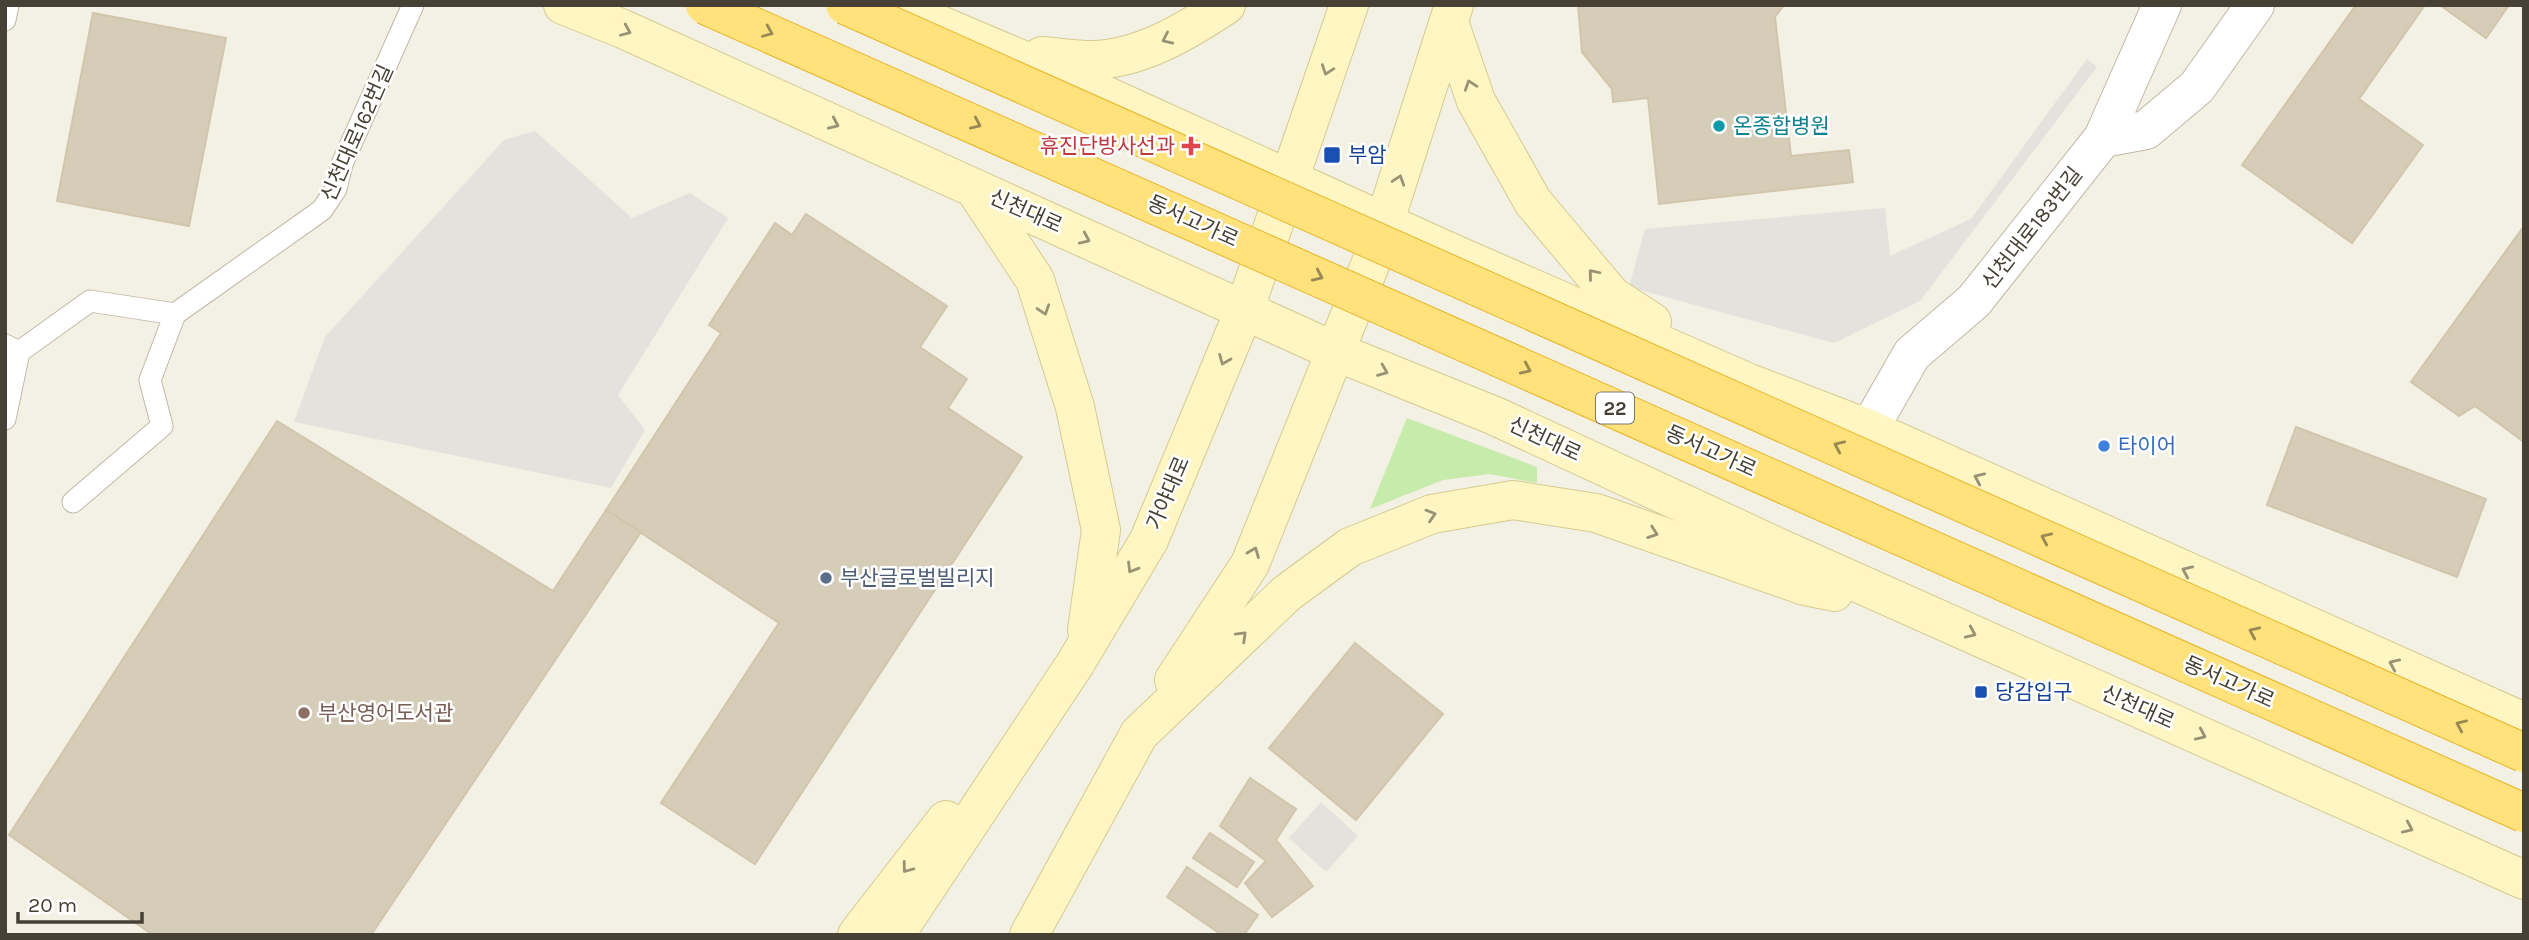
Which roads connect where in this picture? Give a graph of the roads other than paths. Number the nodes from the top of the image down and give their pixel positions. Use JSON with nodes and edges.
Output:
{"nodes":[{"id":1,"x":8,"y":5,"type":"edge"},
{"id":2,"x":413,"y":5,"type":"edge"},
{"id":3,"x":563,"y":5,"type":"edge"},
{"id":4,"x":705,"y":5,"type":"edge"},
{"id":5,"x":845,"y":5,"type":"edge"},
{"id":6,"x":892,"y":5,"type":"edge"},
{"id":7,"x":1226,"y":5,"type":"edge"},
{"id":8,"x":1349,"y":5,"type":"edge"},
{"id":9,"x":2162,"y":5,"type":"edge"},
{"id":10,"x":2255,"y":5,"type":"edge"},
{"id":11,"x":1451,"y":14,"type":"edge"},
{"id":12,"x":5,"y":20,"type":"edge"},
{"id":13,"x":1008,"y":52,"type":"junction"},
{"id":14,"x":2103,"y":138,"type":"junction"},
{"id":15,"x":1289,"y":180,"type":"junction"},
{"id":16,"x":974,"y":188,"type":"junction"},
{"id":17,"x":1385,"y":223,"type":"junction"},
{"id":18,"x":1244,"y":311,"type":"junction"},
{"id":19,"x":175,"y":314,"type":"junction"},
{"id":20,"x":12,"y":348,"type":"edge"},
{"id":21,"x":1334,"y":351,"type":"junction"},
{"id":22,"x":1749,"y":383,"type":"junction"},
{"id":23,"x":5,"y":419,"type":"edge"},
{"id":24,"x":1869,"y":429,"type":"junction"},
{"id":25,"x":73,"y":502,"type":"dead end"},
{"id":26,"x":1908,"y":605,"type":"junction"},
{"id":27,"x":1075,"y":664,"type":"junction"},
{"id":28,"x":2524,"y":722,"type":"edge"},
{"id":29,"x":1139,"y":734,"type":"junction"},
{"id":30,"x":2524,"y":753,"type":"edge"},
{"id":31,"x":2524,"y":813,"type":"edge"},
{"id":32,"x":2524,"y":880,"type":"edge"},
{"id":33,"x":857,"y":935,"type":"edge"},
{"id":34,"x":895,"y":935,"type":"edge"},
{"id":35,"x":1010,"y":935,"type":"edge"},
{"id":36,"x":1029,"y":935,"type":"edge"}],
"edges":[{"from":1,"to":12,"type":"lane"},
{"from":2,"to":19,"type":"lane","name":"신천대로162번길"},
{"from":3,"to":16,"type":"main road","name":"신천대로","one_way":true},
{"from":4,"to":31,"type":"highway","name":"동서고가로","number":"22","one_way":true,"bridge":true},
{"from":30,"to":5,"type":"highway","one_way":true,"bridge":true},
{"from":6,"to":13,"type":"main road"},
{"from":7,"to":13,"type":"main road","one_way":true},
{"from":8,"to":15,"type":"main road","name":"가야대로","one_way":true},
{"from":9,"to":14,"type":"street","name":"신천대로183번길"},
{"from":10,"to":14,"type":"street"},
{"from":17,"to":11,"type":"main road","one_way":true},
{"from":22,"to":11,"type":"main road","one_way":true},
{"from":13,"to":15,"type":"main road"},
{"from":14,"to":24,"type":"street","name":"신천대로183번길"},
{"from":15,"to":17,"type":"main road"},
{"from":15,"to":18,"type":"main road","name":"가야대로"},
{"from":16,"to":18,"type":"main road","name":"신천대로","one_way":true},
{"from":16,"to":27,"type":"main road","one_way":true},
{"from":17,"to":21,"type":"main road"},
{"from":17,"to":22,"type":"main road"},
{"from":18,"to":21,"type":"main road","name":"신천대로"},
{"from":18,"to":27,"type":"main road","name":"가야대로","one_way":true},
{"from":19,"to":20,"type":"lane"},
{"from":19,"to":25,"type":"lane"},
{"from":20,"to":23,"type":"lane"},
{"from":21,"to":26,"type":"main road","name":"신천대로","one_way":true},
{"from":29,"to":21,"type":"main road","one_way":true},
{"from":22,"to":24,"type":"main road"},
{"from":28,"to":24,"type":"main road","one_way":true},
{"from":29,"to":26,"type":"main road","one_way":true},
{"from":26,"to":32,"type":"main road","name":"신천대로","one_way":true},
{"from":27,"to":33,"type":"main road","one_way":true},
{"from":27,"to":34,"type":"main road","name":"가야대로"},
{"from":29,"to":35,"type":"main road"},
{"from":29,"to":36,"type":"main road"}]}
